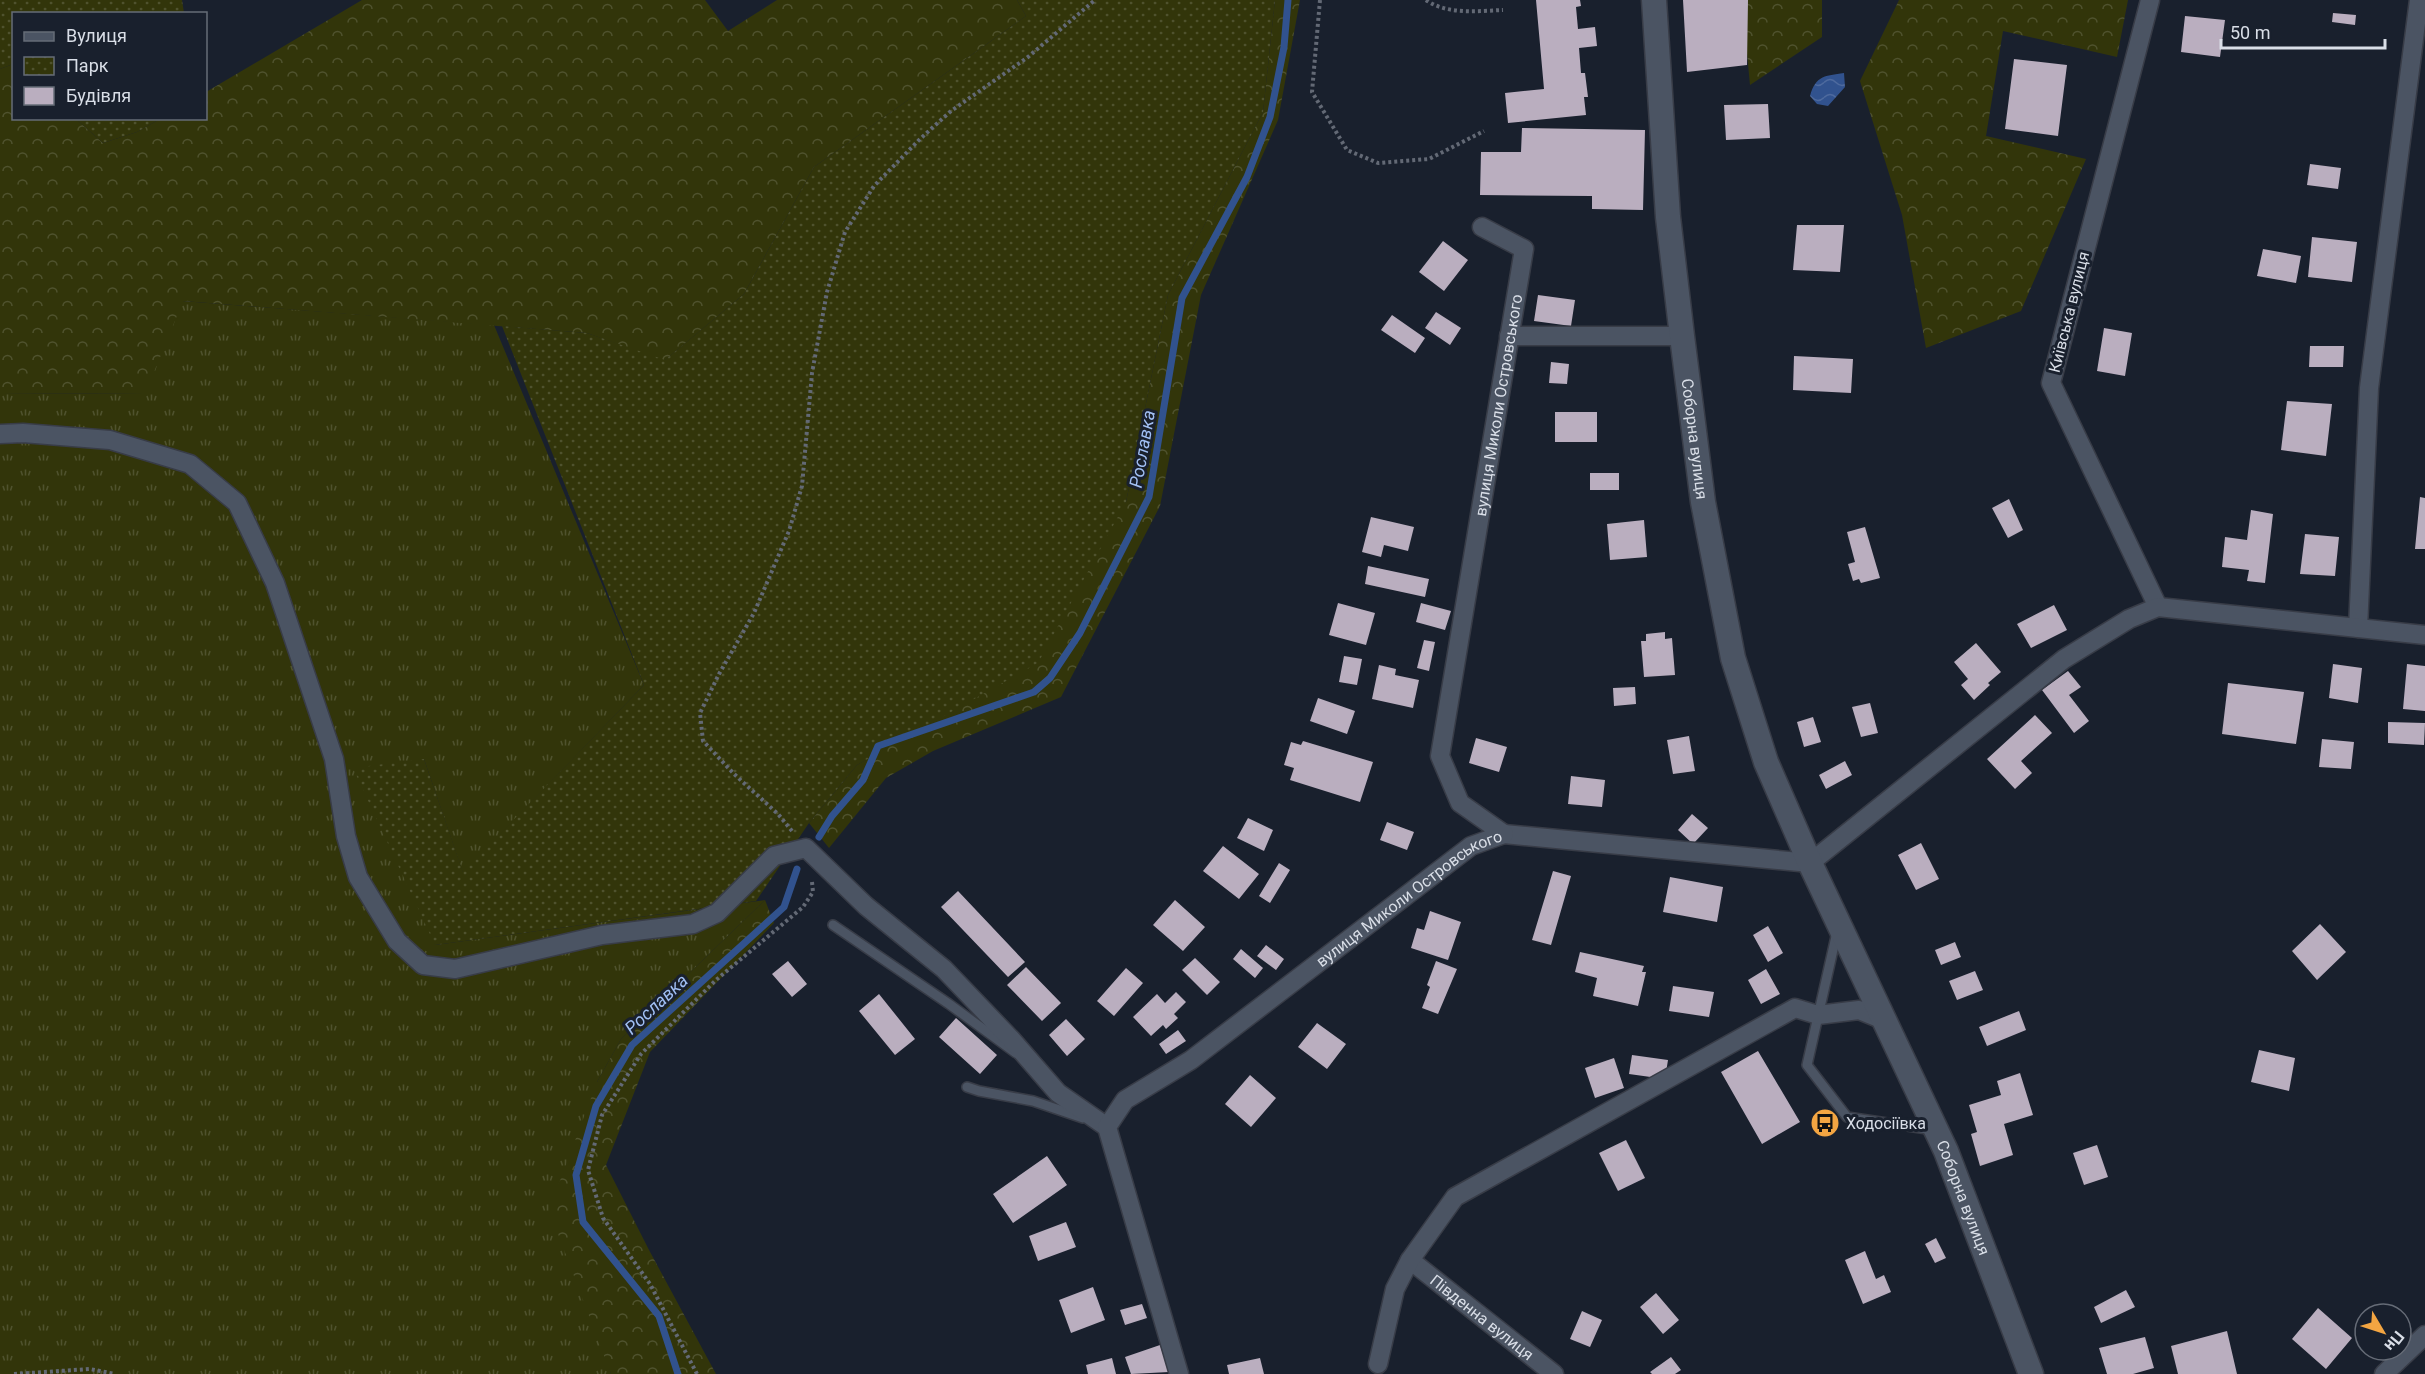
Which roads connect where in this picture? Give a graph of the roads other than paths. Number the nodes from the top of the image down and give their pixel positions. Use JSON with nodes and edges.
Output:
{"nodes":[{"id":1,"x":1653,"y":0,"type":"edge"},
{"id":2,"x":2150,"y":0,"type":"edge"},
{"id":3,"x":2419,"y":0,"type":"edge"},
{"id":4,"x":1482,"y":227,"type":"dead end"},
{"id":5,"x":1509,"y":336,"type":"junction"},
{"id":6,"x":1682,"y":336,"type":"junction"},
{"id":7,"x":0,"y":434,"type":"edge"},
{"id":8,"x":2158,"y":607,"type":"junction"},
{"id":9,"x":2358,"y":628,"type":"junction"},
{"id":10,"x":2425,"y":635,"type":"edge"},
{"id":11,"x":1504,"y":834,"type":"junction"},
{"id":12,"x":1810,"y":863,"type":"junction"},
{"id":13,"x":1840,"y":921,"type":"junction"},
{"id":14,"x":833,"y":925,"type":"dead end"},
{"id":15,"x":1818,"y":1015,"type":"junction"},
{"id":16,"x":1886,"y":1021,"type":"junction"},
{"id":17,"x":1033,"y":1064,"type":"junction"},
{"id":18,"x":968,"y":1087,"type":"dead end"},
{"id":19,"x":1107,"y":1127,"type":"junction"},
{"id":20,"x":1937,"y":1130,"type":"junction"},
{"id":21,"x":1410,"y":1260,"type":"junction"},
{"id":22,"x":2425,"y":1335,"type":"edge"},
{"id":23,"x":1378,"y":1364,"type":"dead end"},
{"id":24,"x":1179,"y":1374,"type":"edge"},
{"id":25,"x":1554,"y":1374,"type":"edge"},
{"id":26,"x":2031,"y":1374,"type":"edge"},
{"id":27,"x":2384,"y":1374,"type":"edge"}],
"edges":[{"from":1,"to":6,"type":"street","name":"Соборна вулиця"},
{"from":2,"to":8,"type":"street","name":"Київська вулиця"},
{"from":3,"to":9,"type":"street"},
{"from":4,"to":5,"type":"street","name":"вулиця Миколи Островського"},
{"from":5,"to":6,"type":"street"},
{"from":5,"to":11,"type":"street","name":"вулиця Миколи Островського"},
{"from":6,"to":12,"type":"street","name":"Соборна вулиця"},
{"from":7,"to":17,"type":"street"},
{"from":8,"to":9,"type":"street"},
{"from":8,"to":12,"type":"street"},
{"from":9,"to":10,"type":"street"},
{"from":11,"to":12,"type":"street"},
{"from":11,"to":19,"type":"street","name":"вулиця Миколи Островського"},
{"from":12,"to":13,"type":"street","name":"Соборна вулиця"},
{"from":13,"to":15,"type":"lane"},
{"from":13,"to":16,"type":"street","name":"Соборна вулиця"},
{"from":14,"to":17,"type":"lane"},
{"from":15,"to":16,"type":"street"},
{"from":15,"to":20,"type":"lane"},
{"from":15,"to":21,"type":"street"},
{"from":16,"to":20,"type":"street","name":"Соборна вулиця"},
{"from":17,"to":19,"type":"street"},
{"from":18,"to":19,"type":"lane"},
{"from":19,"to":24,"type":"street"},
{"from":20,"to":26,"type":"street","name":"Соборна вулиця"},
{"from":21,"to":23,"type":"street"},
{"from":21,"to":25,"type":"street","name":"Південна вулиця"},
{"from":22,"to":27,"type":"street"}]}
